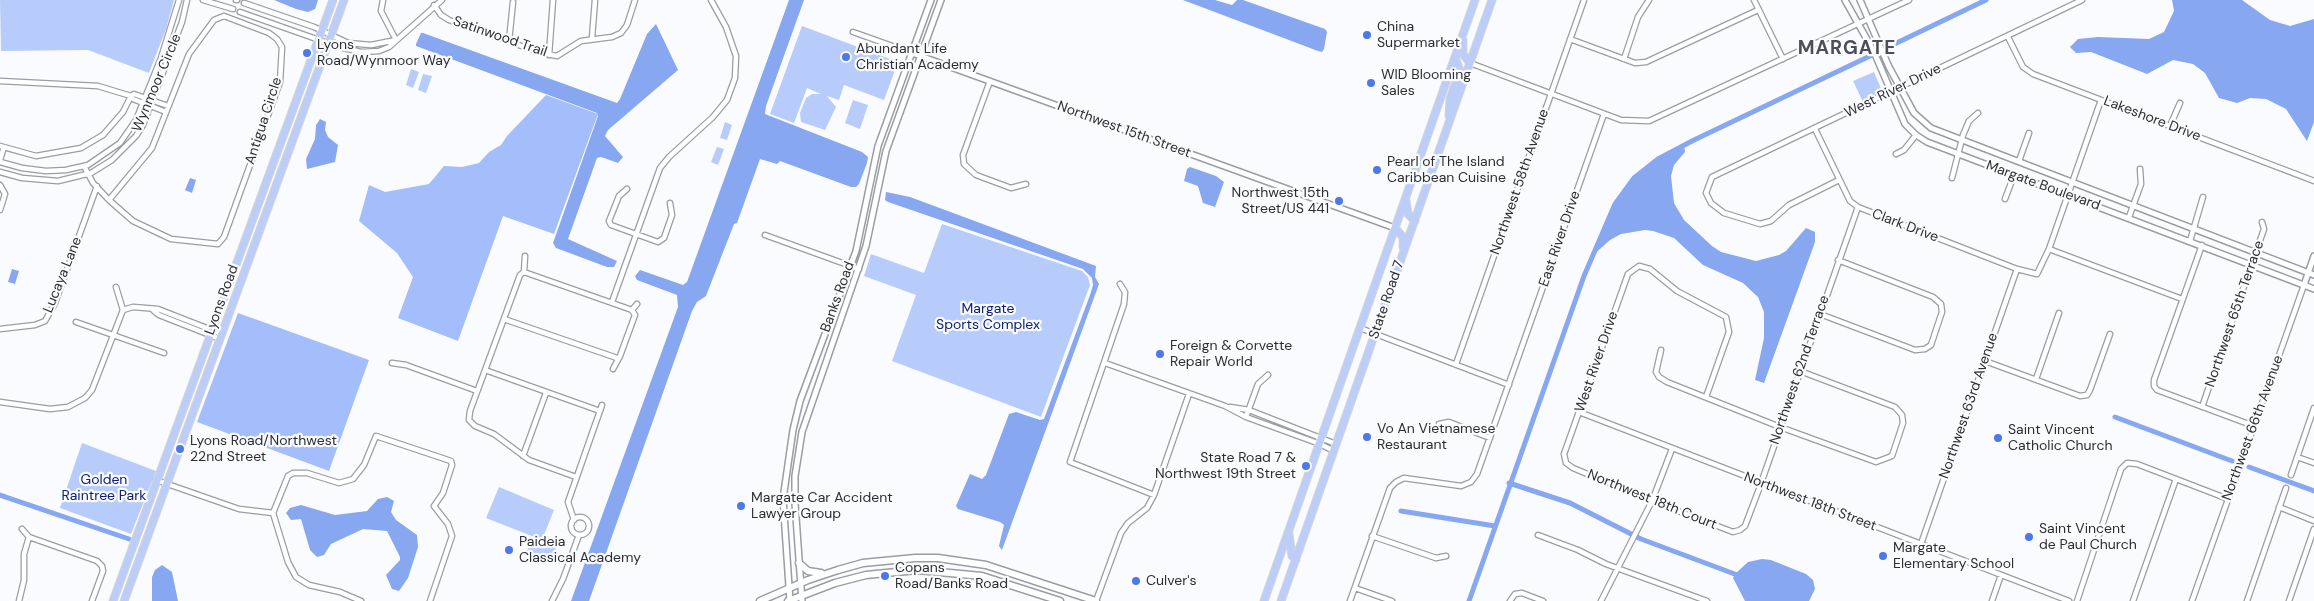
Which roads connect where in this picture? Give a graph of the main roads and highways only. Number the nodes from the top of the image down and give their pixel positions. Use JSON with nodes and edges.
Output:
{"nodes":[{"id":1,"x":333,"y":0,"type":"edge"},
{"id":2,"x":344,"y":0,"type":"edge"},
{"id":3,"x":1475,"y":0,"type":"edge"},
{"id":4,"x":1492,"y":0,"type":"edge"},
{"id":5,"x":1463,"y":34,"type":"junction"},
{"id":6,"x":1455,"y":58,"type":"junction"},
{"id":7,"x":1470,"y":63,"type":"junction"},
{"id":8,"x":1448,"y":126,"type":"junction"},
{"id":9,"x":1406,"y":198,"type":"junction"},
{"id":10,"x":1415,"y":220,"type":"junction"},
{"id":11,"x":1395,"y":228,"type":"junction"},
{"id":12,"x":1403,"y":253,"type":"junction"},
{"id":13,"x":1289,"y":531,"type":"junction"},
{"id":14,"x":1296,"y":560,"type":"junction"},
{"id":15,"x":799,"y":563,"type":"road end"},
{"id":16,"x":825,"y":574,"type":"junction"},
{"id":17,"x":802,"y":598,"type":"edge"},
{"id":18,"x":112,"y":601,"type":"edge"},
{"id":19,"x":124,"y":601,"type":"edge"},
{"id":20,"x":760,"y":601,"type":"edge"},
{"id":21,"x":790,"y":601,"type":"edge"},
{"id":22,"x":1060,"y":601,"type":"edge"},
{"id":23,"x":1096,"y":601,"type":"edge"},
{"id":24,"x":1264,"y":601,"type":"edge"},
{"id":25,"x":1281,"y":601,"type":"edge"}],
"edges":[{"from":1,"to":18,"type":"main road","name":"Lyons Road"},
{"from":2,"to":19,"type":"main road","name":"Lyons Road"},
{"from":3,"to":5,"type":"main road","name":"State Road 7"},
{"from":4,"to":7,"type":"main road","name":"State Road 7"},
{"from":5,"to":6,"type":"main road","name":"State Road 7"},
{"from":5,"to":7,"type":"main road"},
{"from":6,"to":8,"type":"main road"},
{"from":6,"to":9,"type":"main road","name":"State Road 7"},
{"from":7,"to":8,"type":"main road","name":"State Road 7"},
{"from":8,"to":10,"type":"main road","name":"State Road 7"},
{"from":9,"to":10,"type":"main road"},
{"from":9,"to":11,"type":"main road","name":"State Road 7"},
{"from":10,"to":12,"type":"main road","name":"State Road 7"},
{"from":11,"to":12,"type":"main road"},
{"from":11,"to":13,"type":"main road","name":"State Road 7"},
{"from":12,"to":14,"type":"main road","name":"State Road 7"},
{"from":13,"to":14,"type":"main road"},
{"from":13,"to":24,"type":"main road","name":"State Road 7"},
{"from":14,"to":25,"type":"main road","name":"State Road 7"},
{"from":15,"to":16,"type":"main road"},
{"from":16,"to":20,"type":"main road"},
{"from":16,"to":23,"type":"main road"},
{"from":17,"to":21,"type":"main road"},
{"from":17,"to":22,"type":"main road"}]}
